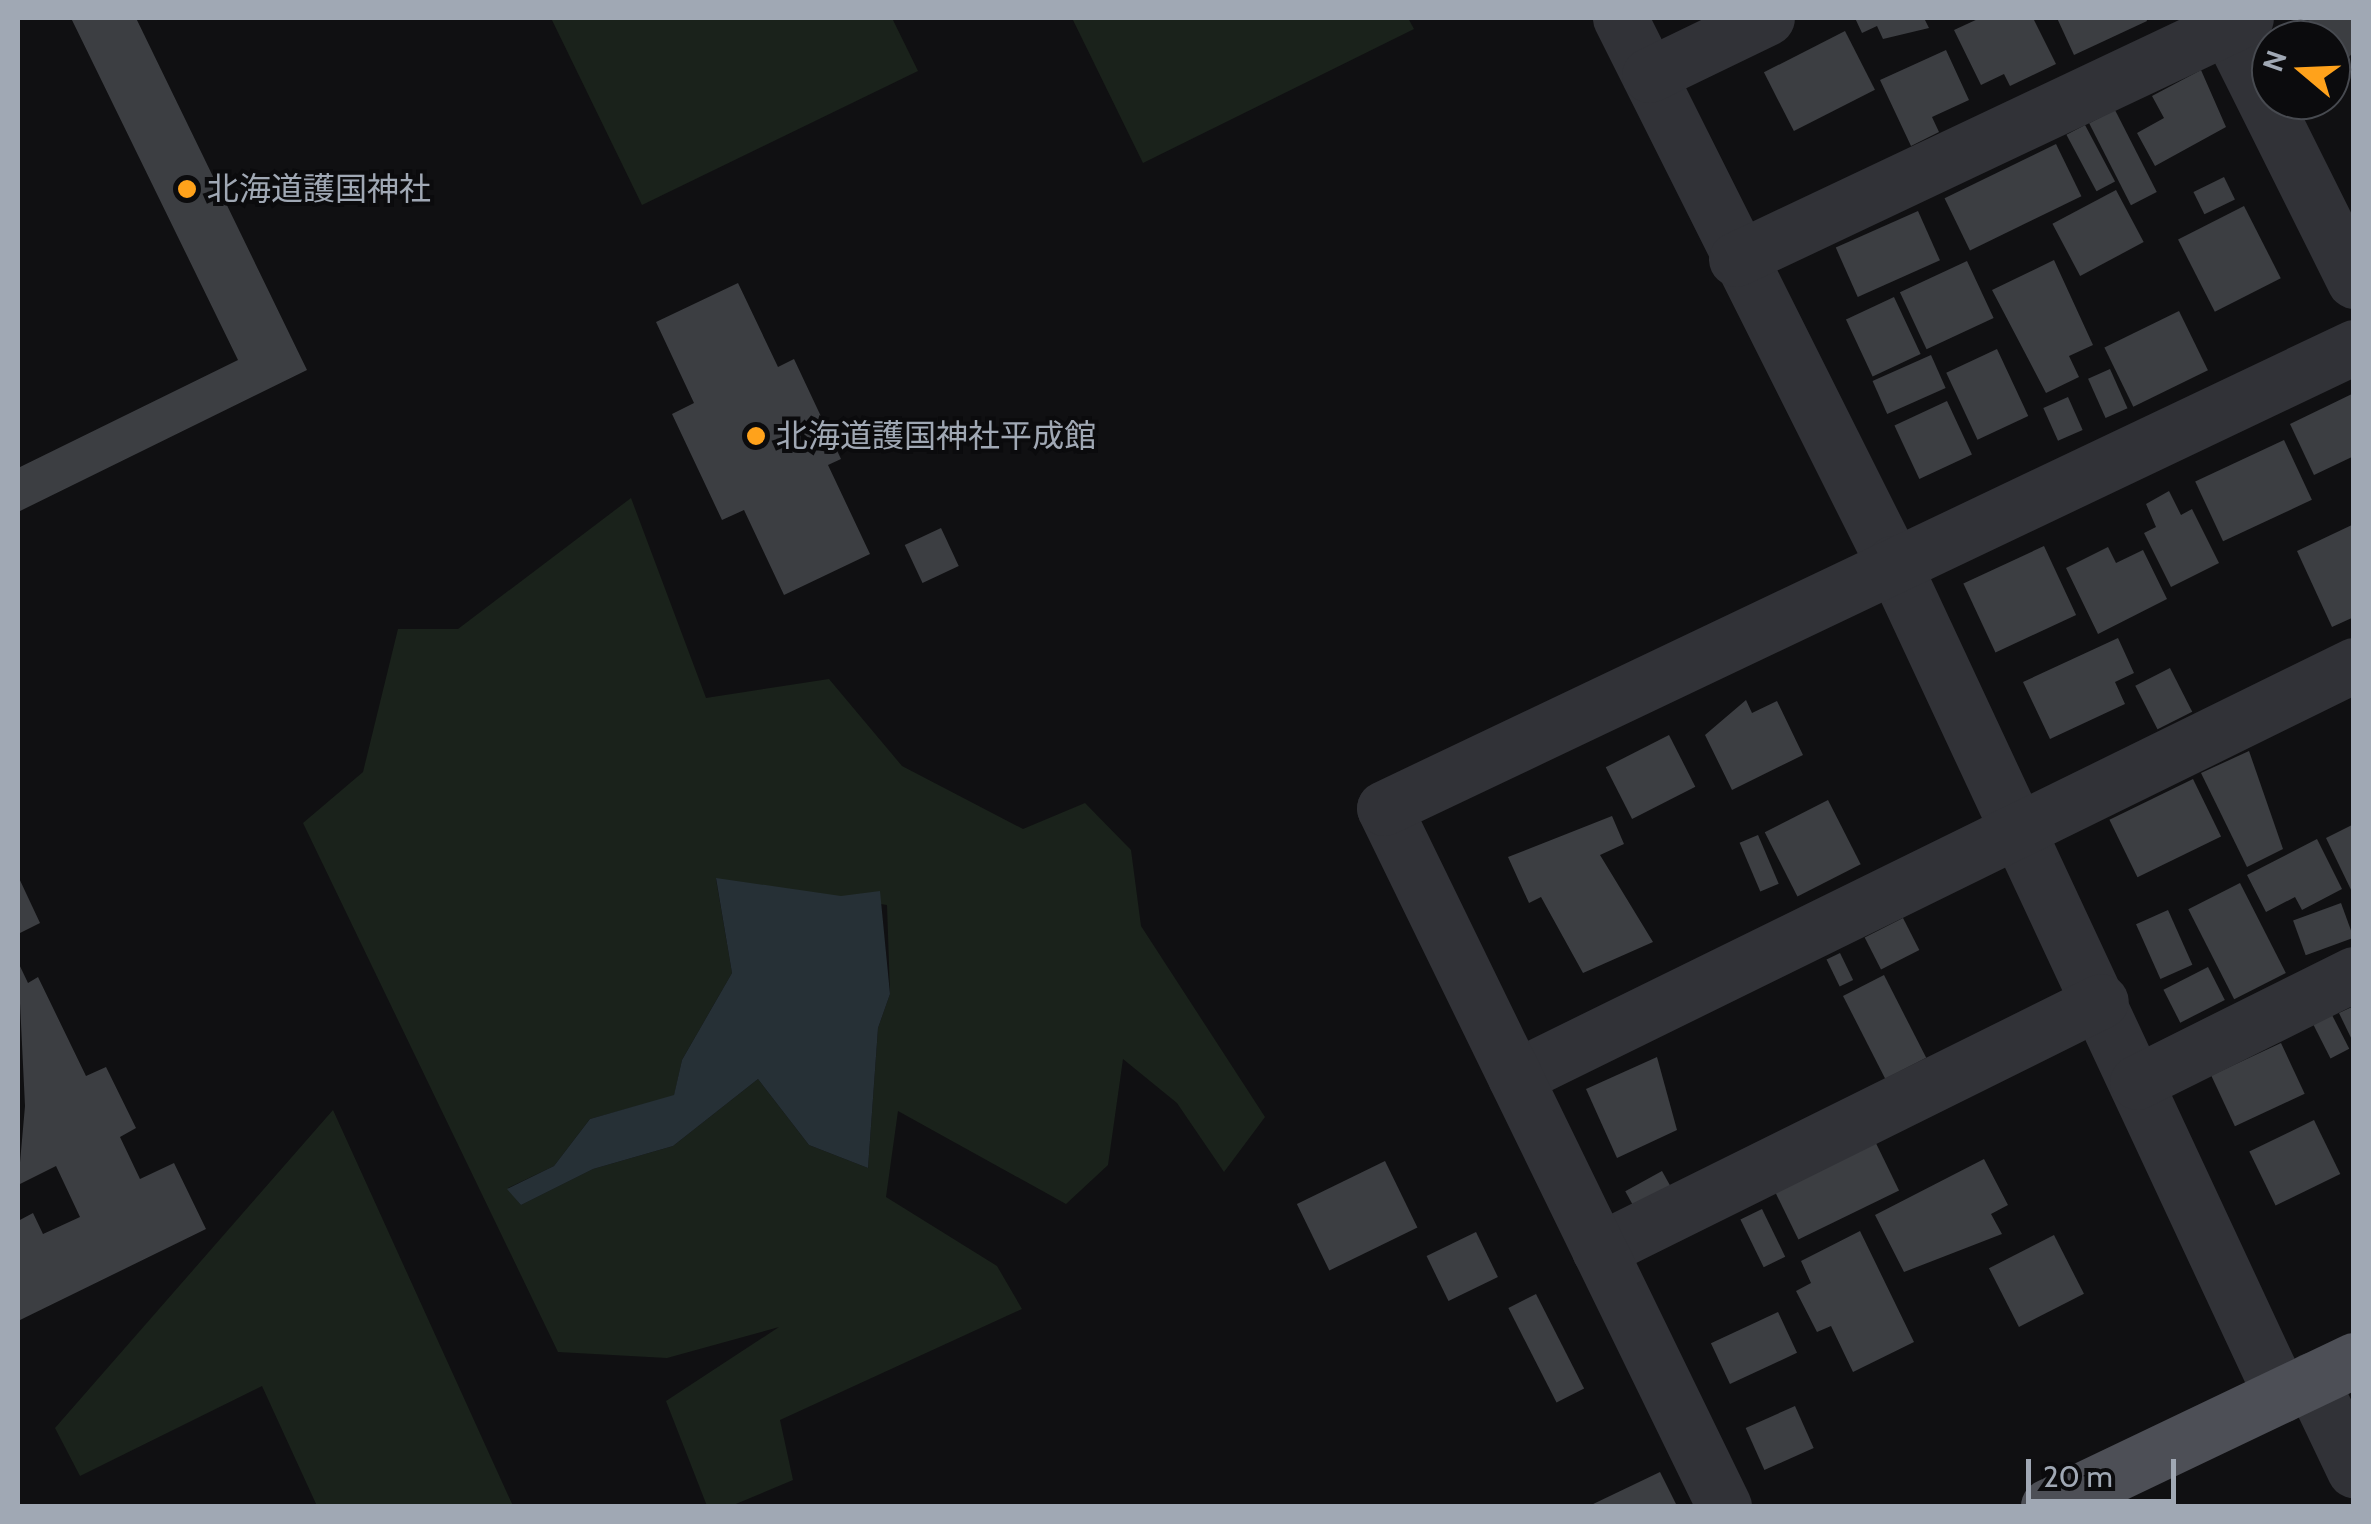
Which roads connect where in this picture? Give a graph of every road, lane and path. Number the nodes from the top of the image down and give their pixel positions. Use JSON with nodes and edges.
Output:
{"nodes":[{"id":1,"x":1620,"y":18,"type":"edge"},
{"id":2,"x":1767,"y":18,"type":"edge"},
{"id":3,"x":2232,"y":21,"type":"edge"},
{"id":4,"x":1649,"y":75,"type":"junction"},
{"id":5,"x":1736,"y":259,"type":"junction"},
{"id":6,"x":2354,"y":281,"type":"edge"},
{"id":7,"x":2354,"y":348,"type":"edge"},
{"id":8,"x":1892,"y":563,"type":"junction"},
{"id":9,"x":2354,"y":665,"type":"edge"},
{"id":10,"x":2016,"y":830,"type":"junction"},
{"id":11,"x":2354,"y":974,"type":"edge"},
{"id":12,"x":2101,"y":1000,"type":"junction"},
{"id":13,"x":1515,"y":1077,"type":"junction"},
{"id":14,"x":2137,"y":1082,"type":"junction"},
{"id":15,"x":1599,"y":1250,"type":"junction"},
{"id":16,"x":2315,"y":1378,"type":"edge"},
{"id":17,"x":2354,"y":1470,"type":"edge"},
{"id":18,"x":1724,"y":1506,"type":"edge"},
{"id":19,"x":2048,"y":1506,"type":"edge"}],
"edges":[{"from":1,"to":4,"type":"street"},
{"from":2,"to":4,"type":"street"},
{"from":3,"to":5,"type":"street"},
{"from":3,"to":6,"type":"street"},
{"from":4,"to":5,"type":"street"},
{"from":5,"to":8,"type":"street"},
{"from":7,"to":8,"type":"street"},
{"from":8,"to":10,"type":"street"},
{"from":8,"to":13,"type":"street"},
{"from":9,"to":10,"type":"street"},
{"from":10,"to":12,"type":"street"},
{"from":10,"to":13,"type":"street"},
{"from":11,"to":14,"type":"street"},
{"from":12,"to":14,"type":"street"},
{"from":12,"to":15,"type":"street"},
{"from":13,"to":15,"type":"street"},
{"from":14,"to":16,"type":"street"},
{"from":15,"to":18,"type":"street"},
{"from":16,"to":17,"type":"street"},
{"from":16,"to":19,"type":"main road"}]}
